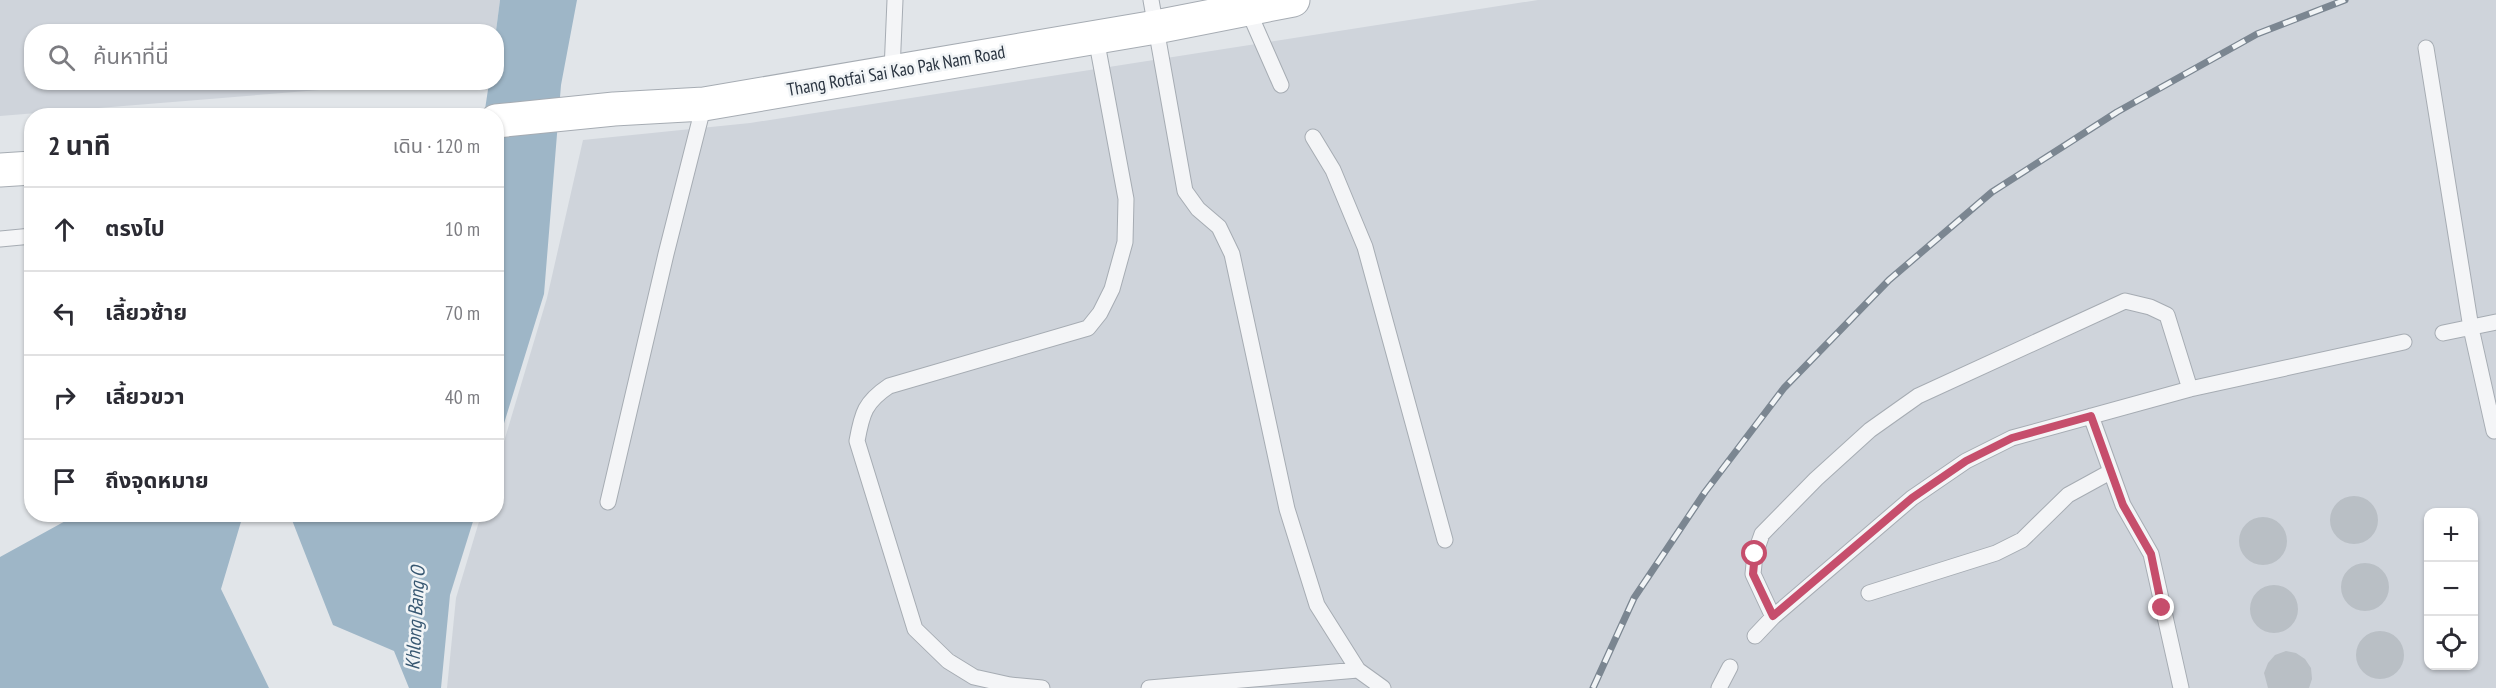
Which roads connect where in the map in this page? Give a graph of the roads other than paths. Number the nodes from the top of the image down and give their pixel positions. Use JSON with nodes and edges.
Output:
{"nodes":[{"id":1,"x":895,"y":0,"type":"edge"},
{"id":2,"x":1293,"y":0,"type":"edge"},
{"id":3,"x":1248,"y":10,"type":"junction"},
{"id":4,"x":1154,"y":14,"type":"edge"},
{"id":5,"x":1096,"y":38,"type":"junction"},
{"id":6,"x":2426,"y":48,"type":"dead end"},
{"id":7,"x":892,"y":71,"type":"junction"},
{"id":8,"x":1281,"y":85,"type":"dead end"},
{"id":9,"x":704,"y":104,"type":"junction"},
{"id":10,"x":504,"y":120,"type":"edge"},
{"id":11,"x":1313,"y":137,"type":"dead end"},
{"id":12,"x":24,"y":168,"type":"edge"},
{"id":13,"x":0,"y":170,"type":"edge"},
{"id":14,"x":24,"y":237,"type":"edge"},
{"id":15,"x":0,"y":239,"type":"edge"},
{"id":16,"x":2496,"y":322,"type":"edge"},
{"id":17,"x":2471,"y":328,"type":"junction"},
{"id":18,"x":2443,"y":333,"type":"dead end"},
{"id":19,"x":2404,"y":342,"type":"dead end"},
{"id":20,"x":2190,"y":389,"type":"junction"},
{"id":21,"x":2091,"y":416,"type":"junction"},
{"id":22,"x":2494,"y":431,"type":"dead end"},
{"id":23,"x":2110,"y":472,"type":"junction"},
{"id":24,"x":608,"y":502,"type":"dead end"},
{"id":25,"x":1445,"y":540,"type":"dead end"},
{"id":26,"x":1869,"y":593,"type":"dead end"},
{"id":27,"x":1773,"y":616,"type":"junction"},
{"id":28,"x":1755,"y":636,"type":"dead end"},
{"id":29,"x":1730,"y":667,"type":"dead end"},
{"id":30,"x":1358,"y":670,"type":"junction"},
{"id":31,"x":1042,"y":688,"type":"edge"},
{"id":32,"x":1149,"y":688,"type":"edge"},
{"id":33,"x":1383,"y":688,"type":"edge"},
{"id":34,"x":1719,"y":688,"type":"edge"},
{"id":35,"x":2181,"y":688,"type":"edge"}],
"edges":[{"from":1,"to":7,"type":"lane"},
{"from":2,"to":3,"type":"main road","name":"Thang Rotfai Sai Kao Pak Nam Road"},
{"from":3,"to":4,"type":"main road","name":"Thang Rotfai Sai Kao Pak Nam Road"},
{"from":3,"to":8,"type":"lane"},
{"from":4,"to":5,"type":"main road","name":"Thang Rotfai Sai Kao Pak Nam Road"},
{"from":4,"to":30,"type":"lane"},
{"from":5,"to":7,"type":"main road","name":"Thang Rotfai Sai Kao Pak Nam Road"},
{"from":5,"to":31,"type":"lane"},
{"from":6,"to":17,"type":"lane"},
{"from":7,"to":9,"type":"main road","name":"Thang Rotfai Sai Kao Pak Nam Road"},
{"from":9,"to":10,"type":"main road","name":"Thang Rotfai Sai Kao Pak Nam Road"},
{"from":9,"to":24,"type":"lane"},
{"from":11,"to":25,"type":"lane"},
{"from":12,"to":13,"type":"main road"},
{"from":14,"to":15,"type":"lane"},
{"from":16,"to":17,"type":"lane"},
{"from":17,"to":18,"type":"lane"},
{"from":17,"to":22,"type":"lane"},
{"from":19,"to":20,"type":"lane"},
{"from":20,"to":21,"type":"lane"},
{"from":20,"to":27,"type":"lane"},
{"from":21,"to":23,"type":"lane"},
{"from":21,"to":27,"type":"lane"},
{"from":23,"to":26,"type":"lane"},
{"from":23,"to":35,"type":"lane"},
{"from":27,"to":28,"type":"lane"},
{"from":29,"to":34,"type":"lane"},
{"from":30,"to":32,"type":"lane"},
{"from":30,"to":33,"type":"lane"}]}
